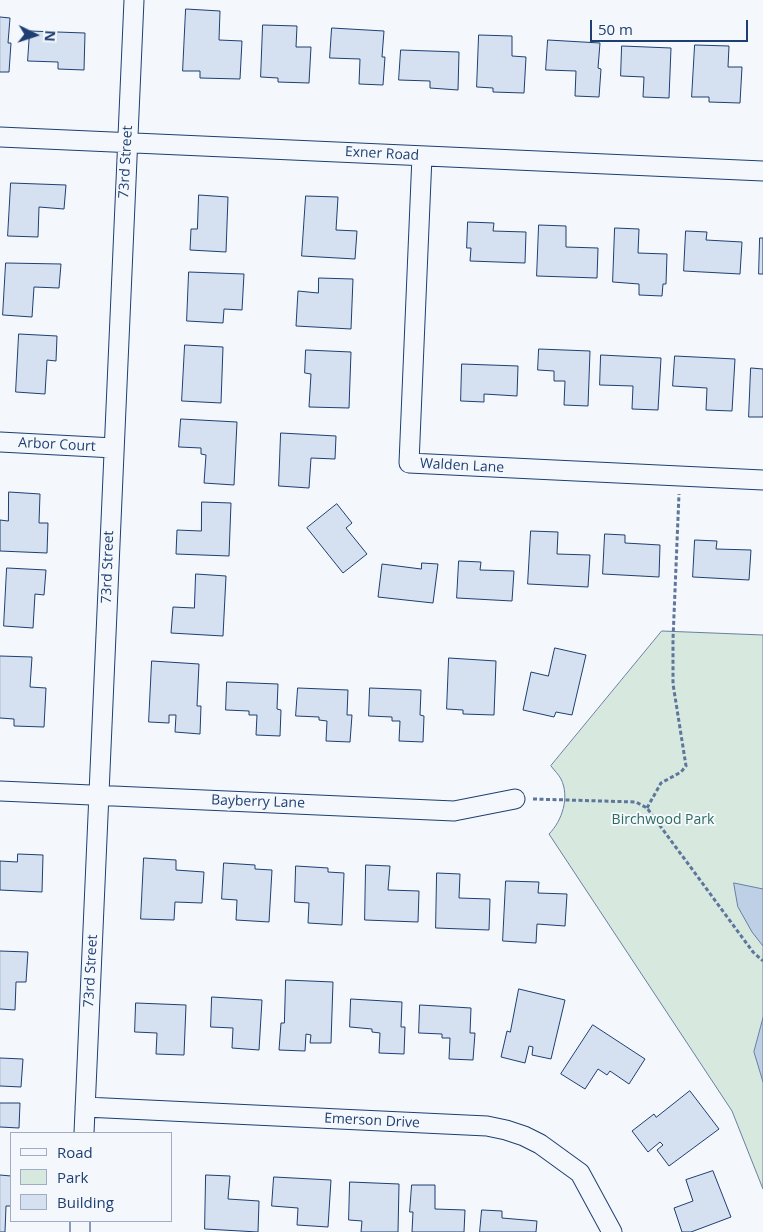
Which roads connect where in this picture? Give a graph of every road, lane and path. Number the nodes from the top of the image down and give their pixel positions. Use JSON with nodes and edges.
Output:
{"nodes":[{"id":1,"x":134,"y":0,"type":"edge"},
{"id":2,"x":0,"y":137,"type":"edge"},
{"id":3,"x":127,"y":143,"type":"junction"},
{"id":4,"x":422,"y":156,"type":"junction"},
{"id":5,"x":763,"y":171,"type":"edge"},
{"id":6,"x":0,"y":442,"type":"edge"},
{"id":7,"x":114,"y":448,"type":"junction"},
{"id":8,"x":680,"y":476,"type":"junction"},
{"id":9,"x":763,"y":480,"type":"edge"},
{"id":10,"x":0,"y":791,"type":"edge"},
{"id":11,"x":98,"y":796,"type":"junction"},
{"id":12,"x":515,"y":799,"type":"joint"},
{"id":13,"x":647,"y":808,"type":"junction"},
{"id":14,"x":763,"y":961,"type":"edge"},
{"id":15,"x":85,"y":1107,"type":"junction"},
{"id":16,"x":84,"y":1132,"type":"edge"},
{"id":17,"x":612,"y":1232,"type":"edge"}],
"edges":[{"from":1,"to":3,"type":"street","name":"73rd Street"},
{"from":2,"to":3,"type":"street","name":"Exner Road"},
{"from":3,"to":4,"type":"street","name":"Exner Road"},
{"from":3,"to":7,"type":"street","name":"73rd Street"},
{"from":4,"to":5,"type":"street","name":"Exner Road"},
{"from":4,"to":8,"type":"street","name":"Walden Lane"},
{"from":6,"to":7,"type":"street","name":"Arbor Court"},
{"from":7,"to":11,"type":"street","name":"73rd Street"},
{"from":8,"to":9,"type":"street","name":"Walden Lane"},
{"from":8,"to":13,"type":"path"},
{"from":10,"to":11,"type":"street","name":"Bayberry Lane"},
{"from":11,"to":12,"type":"street","name":"Bayberry Lane"},
{"from":11,"to":15,"type":"street","name":"73rd Street"},
{"from":12,"to":13,"type":"path"},
{"from":13,"to":14,"type":"path"},
{"from":15,"to":16,"type":"street","name":"73rd Street"},
{"from":15,"to":17,"type":"street","name":"Emerson Drive"}]}
